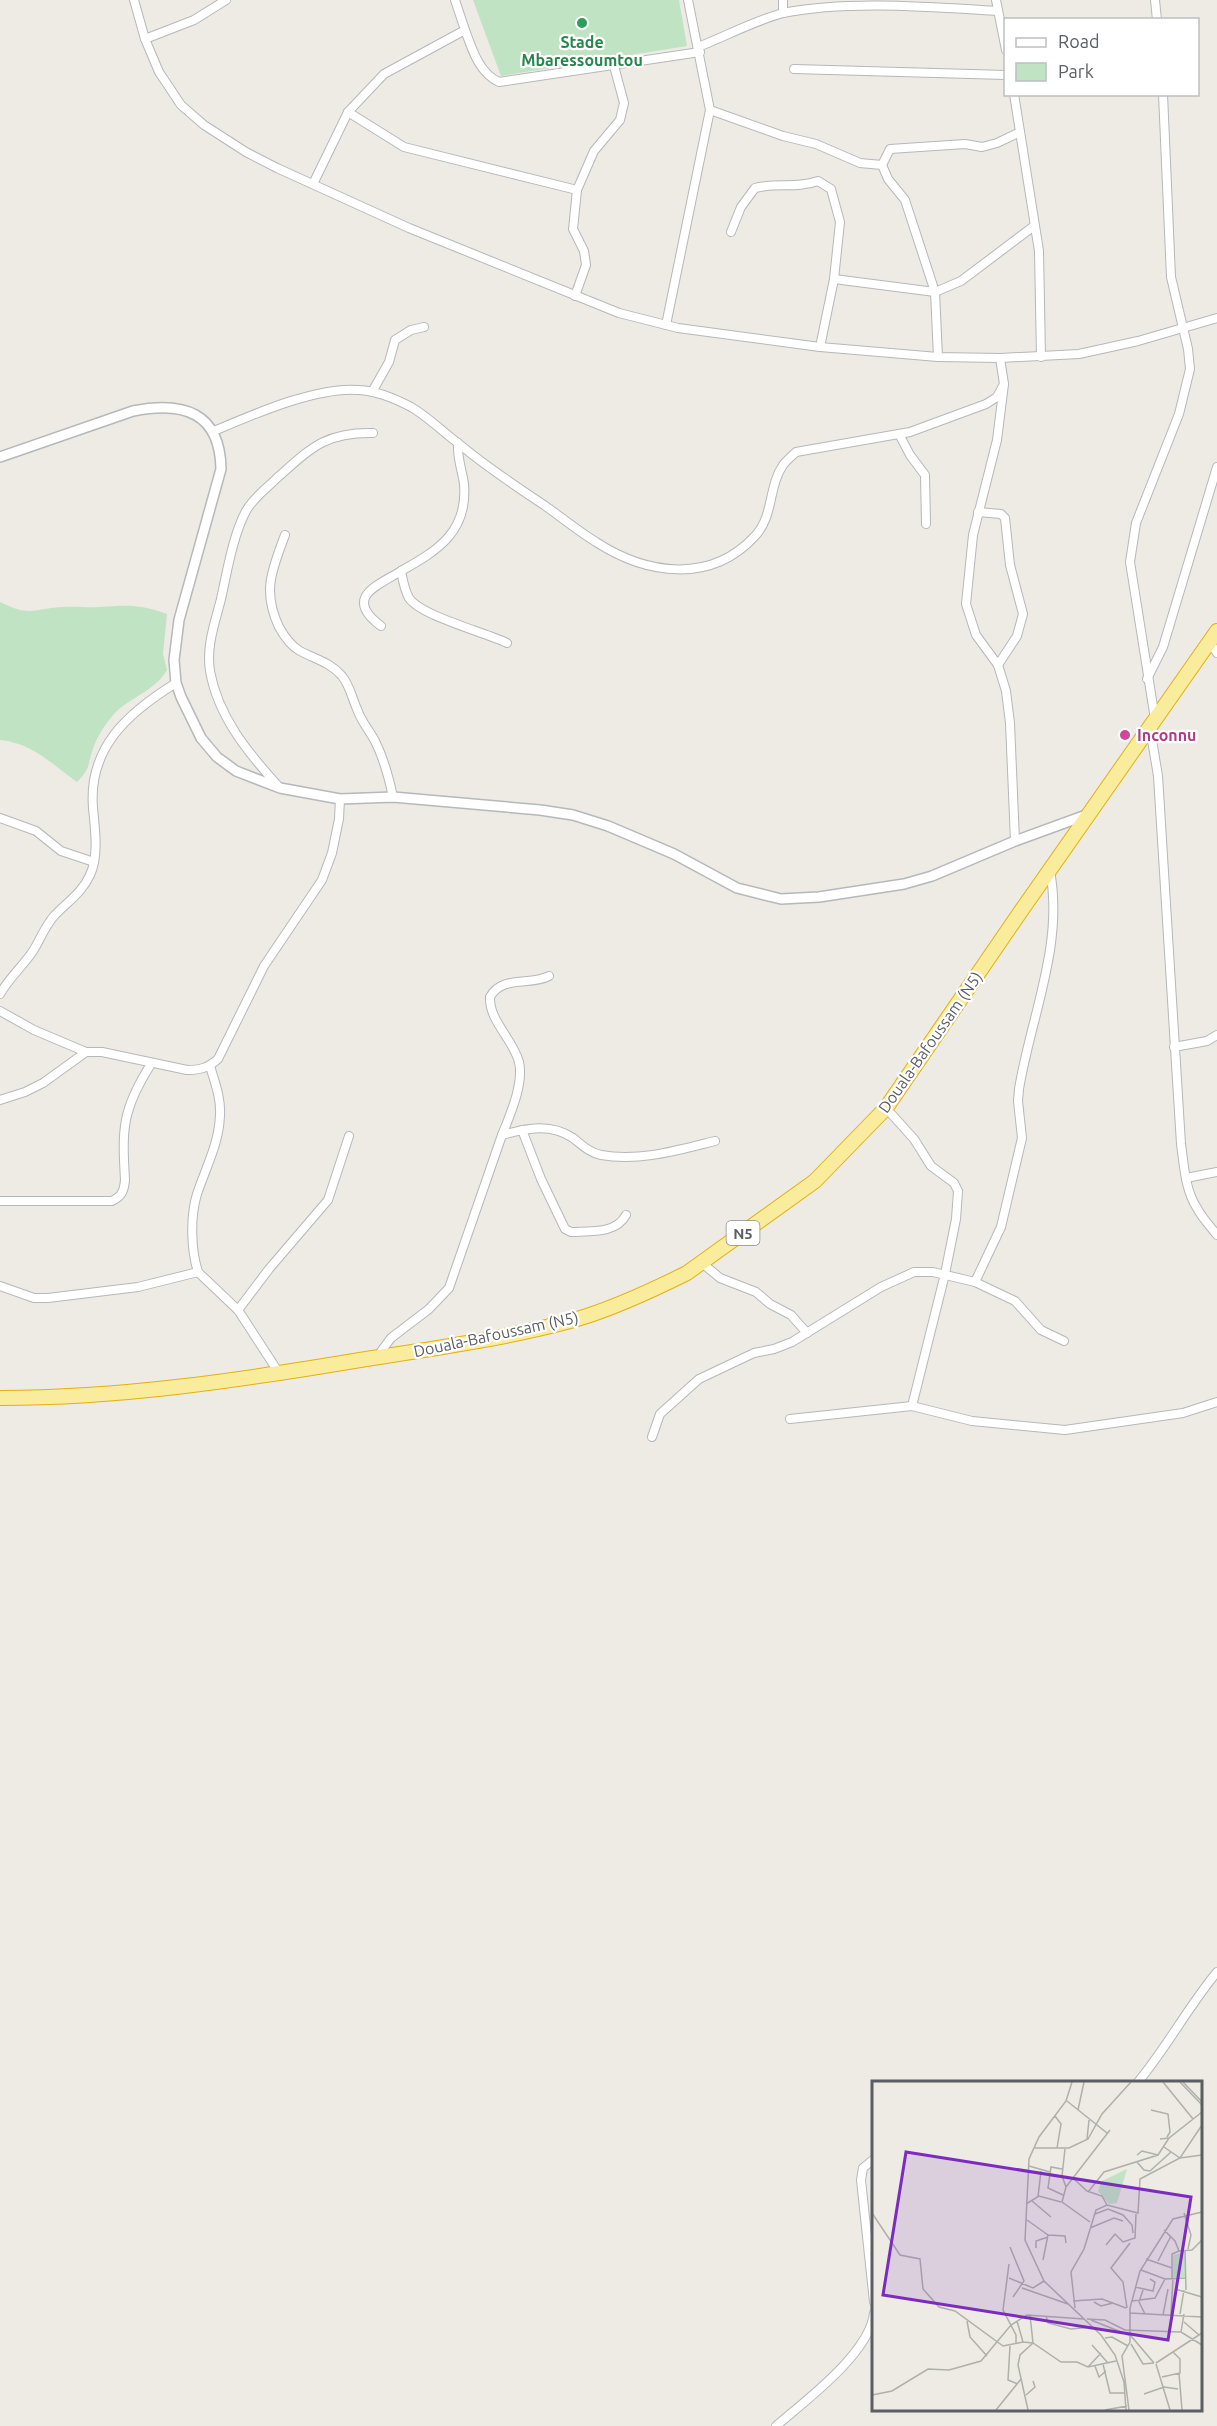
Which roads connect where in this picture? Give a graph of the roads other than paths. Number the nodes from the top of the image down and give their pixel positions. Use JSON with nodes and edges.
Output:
{"nodes":[{"id":1,"x":134,"y":0,"type":"edge"},
{"id":2,"x":226,"y":0,"type":"edge"},
{"id":3,"x":455,"y":0,"type":"edge"},
{"id":4,"x":688,"y":0,"type":"edge"},
{"id":5,"x":783,"y":0,"type":"edge"},
{"id":6,"x":996,"y":0,"type":"edge"},
{"id":7,"x":1155,"y":0,"type":"edge"},
{"id":8,"x":998,"y":11,"type":"junction"},
{"id":9,"x":783,"y":13,"type":"junction"},
{"id":10,"x":1157,"y":18,"type":"edge"},
{"id":11,"x":465,"y":30,"type":"junction"},
{"id":12,"x":145,"y":39,"type":"junction"},
{"id":13,"x":1004,"y":44,"type":"edge"},
{"id":14,"x":699,"y":50,"type":"junction"},
{"id":15,"x":614,"y":66,"type":"junction"},
{"id":16,"x":794,"y":69,"type":"dead end"},
{"id":17,"x":1004,"y":75,"type":"edge"},
{"id":18,"x":1014,"y":96,"type":"edge"},
{"id":19,"x":1163,"y":96,"type":"edge"},
{"id":20,"x":710,"y":110,"type":"junction"},
{"id":21,"x":348,"y":112,"type":"junction"},
{"id":22,"x":1020,"y":132,"type":"junction"},
{"id":23,"x":882,"y":165,"type":"junction"},
{"id":24,"x":312,"y":183,"type":"junction"},
{"id":25,"x":577,"y":190,"type":"junction"},
{"id":26,"x":1034,"y":226,"type":"junction"},
{"id":27,"x":731,"y":232,"type":"dead end"},
{"id":28,"x":834,"y":279,"type":"junction"},
{"id":29,"x":935,"y":292,"type":"junction"},
{"id":30,"x":575,"y":296,"type":"junction"},
{"id":31,"x":1217,"y":318,"type":"edge"},
{"id":32,"x":666,"y":325,"type":"junction"},
{"id":33,"x":424,"y":327,"type":"dead end"},
{"id":34,"x":1183,"y":327,"type":"junction"},
{"id":35,"x":820,"y":347,"type":"junction"},
{"id":36,"x":938,"y":357,"type":"junction"},
{"id":37,"x":1041,"y":357,"type":"junction"},
{"id":38,"x":1000,"y":358,"type":"junction"},
{"id":39,"x":1004,"y":384,"type":"junction"},
{"id":40,"x":372,"y":392,"type":"junction"},
{"id":41,"x":214,"y":431,"type":"junction"},
{"id":42,"x":373,"y":433,"type":"dead end"},
{"id":43,"x":899,"y":434,"type":"junction"},
{"id":44,"x":458,"y":443,"type":"junction"},
{"id":45,"x":0,"y":457,"type":"edge"},
{"id":46,"x":1217,"y":467,"type":"edge"},
{"id":47,"x":978,"y":512,"type":"junction"},
{"id":48,"x":926,"y":524,"type":"dead end"},
{"id":49,"x":285,"y":535,"type":"dead end"},
{"id":50,"x":401,"y":571,"type":"junction"},
{"id":51,"x":381,"y":626,"type":"dead end"},
{"id":52,"x":1215,"y":642,"type":"edge"},
{"id":53,"x":507,"y":643,"type":"dead end"},
{"id":54,"x":998,"y":665,"type":"junction"},
{"id":55,"x":1147,"y":680,"type":"junction"},
{"id":56,"x":176,"y":682,"type":"junction"},
{"id":57,"x":1152,"y":724,"type":"junction"},
{"id":58,"x":280,"y":788,"type":"junction"},
{"id":59,"x":393,"y":798,"type":"junction"},
{"id":60,"x":340,"y":799,"type":"junction"},
{"id":61,"x":1091,"y":813,"type":"junction"},
{"id":62,"x":0,"y":818,"type":"edge"},
{"id":63,"x":1015,"y":841,"type":"junction"},
{"id":64,"x":94,"y":862,"type":"junction"},
{"id":65,"x":1050,"y":871,"type":"junction"},
{"id":66,"x":549,"y":976,"type":"dead end"},
{"id":67,"x":0,"y":994,"type":"edge"},
{"id":68,"x":0,"y":1011,"type":"edge"},
{"id":69,"x":1217,"y":1035,"type":"edge"},
{"id":70,"x":1174,"y":1047,"type":"junction"},
{"id":71,"x":86,"y":1052,"type":"junction"},
{"id":72,"x":151,"y":1064,"type":"junction"},
{"id":73,"x":210,"y":1066,"type":"junction"},
{"id":74,"x":0,"y":1100,"type":"edge"},
{"id":75,"x":886,"y":1108,"type":"junction"},
{"id":76,"x":522,"y":1130,"type":"junction"},
{"id":77,"x":502,"y":1135,"type":"junction"},
{"id":78,"x":349,"y":1136,"type":"dead end"},
{"id":79,"x":715,"y":1141,"type":"dead end"},
{"id":80,"x":1217,"y":1172,"type":"edge"},
{"id":81,"x":1186,"y":1178,"type":"junction"},
{"id":82,"x":0,"y":1201,"type":"edge"},
{"id":83,"x":626,"y":1215,"type":"dead end"},
{"id":84,"x":1217,"y":1235,"type":"edge"},
{"id":85,"x":702,"y":1263,"type":"junction"},
{"id":86,"x":198,"y":1272,"type":"junction"},
{"id":87,"x":945,"y":1274,"type":"junction"},
{"id":88,"x":975,"y":1282,"type":"junction"},
{"id":89,"x":0,"y":1286,"type":"edge"},
{"id":90,"x":238,"y":1310,"type":"junction"},
{"id":91,"x":807,"y":1333,"type":"junction"},
{"id":92,"x":1064,"y":1341,"type":"dead end"},
{"id":93,"x":377,"y":1358,"type":"junction"},
{"id":94,"x":279,"y":1373,"type":"junction"},
{"id":95,"x":0,"y":1398,"type":"edge"},
{"id":96,"x":1217,"y":1402,"type":"edge"},
{"id":97,"x":912,"y":1406,"type":"junction"},
{"id":98,"x":790,"y":1419,"type":"dead end"},
{"id":99,"x":652,"y":1437,"type":"dead end"},
{"id":100,"x":1217,"y":1972,"type":"edge"},
{"id":101,"x":1139,"y":2081,"type":"edge"},
{"id":102,"x":872,"y":2160,"type":"edge"},
{"id":103,"x":872,"y":2292,"type":"edge"},
{"id":104,"x":872,"y":2318,"type":"edge"},
{"id":105,"x":776,"y":2426,"type":"edge"}],
"edges":[{"from":1,"to":12,"type":"street"},
{"from":2,"to":12,"type":"street"},
{"from":3,"to":11,"type":"street"},
{"from":4,"to":14,"type":"street"},
{"from":5,"to":9,"type":"street"},
{"from":6,"to":8,"type":"street"},
{"from":7,"to":10,"type":"street"},
{"from":8,"to":9,"type":"street"},
{"from":8,"to":13,"type":"street"},
{"from":9,"to":14,"type":"street"},
{"from":11,"to":15,"type":"street"},
{"from":11,"to":21,"type":"street"},
{"from":12,"to":24,"type":"street"},
{"from":14,"to":15,"type":"street"},
{"from":14,"to":20,"type":"street"},
{"from":15,"to":25,"type":"street"},
{"from":16,"to":17,"type":"street"},
{"from":18,"to":22,"type":"street"},
{"from":19,"to":34,"type":"street"},
{"from":20,"to":23,"type":"street"},
{"from":20,"to":32,"type":"street"},
{"from":21,"to":24,"type":"street"},
{"from":21,"to":25,"type":"street"},
{"from":22,"to":23,"type":"street"},
{"from":22,"to":26,"type":"street"},
{"from":23,"to":29,"type":"street"},
{"from":24,"to":30,"type":"street"},
{"from":25,"to":30,"type":"street"},
{"from":26,"to":29,"type":"street"},
{"from":26,"to":37,"type":"street"},
{"from":27,"to":28,"type":"street"},
{"from":28,"to":29,"type":"street"},
{"from":28,"to":35,"type":"street"},
{"from":29,"to":36,"type":"street"},
{"from":30,"to":32,"type":"street"},
{"from":31,"to":34,"type":"street"},
{"from":32,"to":35,"type":"street"},
{"from":33,"to":40,"type":"street"},
{"from":34,"to":37,"type":"street"},
{"from":34,"to":55,"type":"street"},
{"from":35,"to":36,"type":"street"},
{"from":36,"to":38,"type":"street"},
{"from":37,"to":38,"type":"street"},
{"from":38,"to":39,"type":"street"},
{"from":39,"to":43,"type":"street"},
{"from":39,"to":47,"type":"street"},
{"from":40,"to":41,"type":"street"},
{"from":40,"to":44,"type":"street"},
{"from":41,"to":45,"type":"street"},
{"from":41,"to":56,"type":"street"},
{"from":42,"to":58,"type":"street"},
{"from":43,"to":44,"type":"street"},
{"from":43,"to":48,"type":"street"},
{"from":44,"to":50,"type":"street"},
{"from":46,"to":55,"type":"street"},
{"from":47,"to":54,"type":"street"},
{"from":47,"to":54,"type":"street"},
{"from":49,"to":59,"type":"street"},
{"from":50,"to":51,"type":"street"},
{"from":50,"to":53,"type":"street"},
{"from":52,"to":57,"type":"highway","name":"Douala-Bafoussam (N5)","number":"N5"},
{"from":54,"to":63,"type":"street"},
{"from":55,"to":57,"type":"street"},
{"from":56,"to":58,"type":"street"},
{"from":56,"to":64,"type":"street"},
{"from":57,"to":61,"type":"highway","name":"Douala-Bafoussam (N5)","number":"N5"},
{"from":57,"to":70,"type":"street"},
{"from":58,"to":60,"type":"street"},
{"from":59,"to":60,"type":"street"},
{"from":59,"to":63,"type":"street"},
{"from":60,"to":73,"type":"street"},
{"from":61,"to":63,"type":"street"},
{"from":61,"to":65,"type":"highway","name":"Douala-Bafoussam (N5)","number":"N5"},
{"from":62,"to":64,"type":"street"},
{"from":64,"to":67,"type":"street"},
{"from":65,"to":75,"type":"highway","name":"Douala-Bafoussam (N5)","number":"N5"},
{"from":65,"to":88,"type":"street"},
{"from":66,"to":77,"type":"street"},
{"from":68,"to":71,"type":"street"},
{"from":69,"to":70,"type":"street"},
{"from":70,"to":81,"type":"street"},
{"from":71,"to":72,"type":"street"},
{"from":71,"to":74,"type":"street"},
{"from":72,"to":73,"type":"street"},
{"from":72,"to":82,"type":"street"},
{"from":73,"to":86,"type":"street"},
{"from":75,"to":85,"type":"highway","name":"Douala-Bafoussam (N5)","number":"N5"},
{"from":75,"to":87,"type":"street"},
{"from":76,"to":77,"type":"street"},
{"from":76,"to":79,"type":"street"},
{"from":76,"to":83,"type":"street"},
{"from":77,"to":93,"type":"street"},
{"from":78,"to":90,"type":"street"},
{"from":80,"to":81,"type":"street"},
{"from":81,"to":84,"type":"street"},
{"from":85,"to":91,"type":"street"},
{"from":85,"to":93,"type":"highway","name":"Douala-Bafoussam (N5)","number":"N5"},
{"from":86,"to":89,"type":"street"},
{"from":86,"to":90,"type":"street"},
{"from":87,"to":88,"type":"street"},
{"from":87,"to":91,"type":"street"},
{"from":87,"to":97,"type":"street"},
{"from":88,"to":92,"type":"street"},
{"from":90,"to":94,"type":"street"},
{"from":91,"to":99,"type":"street"},
{"from":93,"to":94,"type":"highway","name":"Douala-Bafoussam (N5)","number":"N5"},
{"from":94,"to":95,"type":"highway","name":"Douala-Bafoussam (N5)","number":"N5"},
{"from":96,"to":97,"type":"street"},
{"from":97,"to":98,"type":"street"},
{"from":100,"to":101,"type":"street"},
{"from":102,"to":103,"type":"street"},
{"from":104,"to":105,"type":"street"}]}
